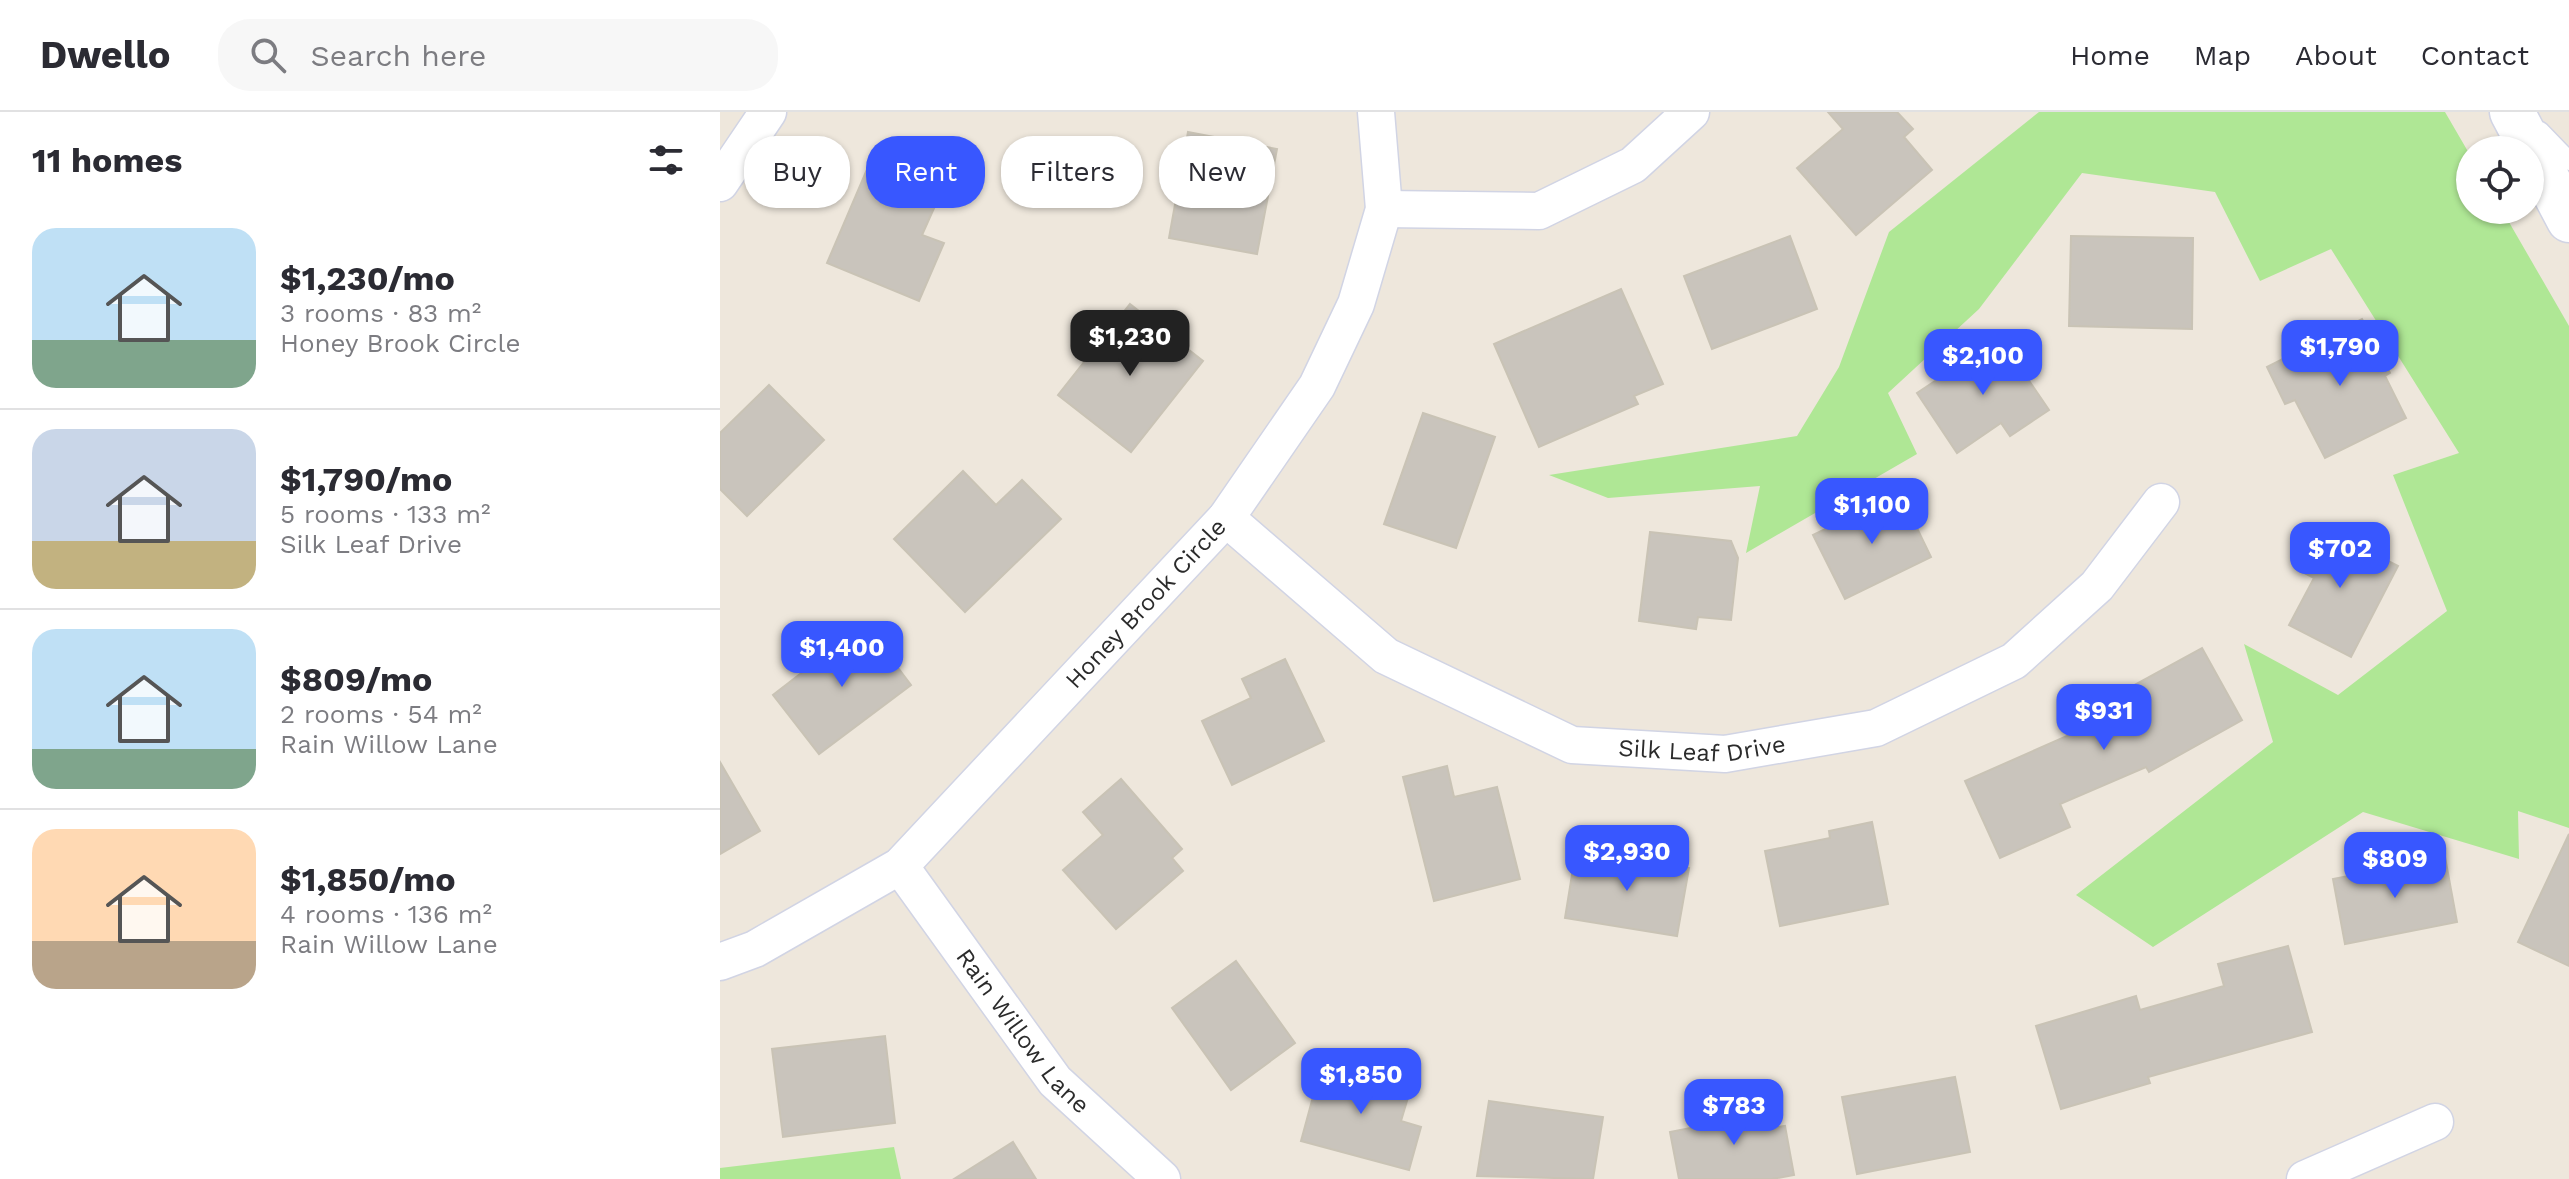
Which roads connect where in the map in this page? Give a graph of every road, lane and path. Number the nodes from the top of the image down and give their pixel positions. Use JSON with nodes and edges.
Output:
{"nodes":[{"id":1,"x":768,"y":112,"type":"edge"},
{"id":2,"x":1376,"y":112,"type":"edge"},
{"id":3,"x":1691,"y":112,"type":"edge"},
{"id":4,"x":2512,"y":112,"type":"edge"},
{"id":5,"x":2521,"y":112,"type":"edge"},
{"id":6,"x":2569,"y":161,"type":"edge"},
{"id":7,"x":720,"y":183,"type":"edge"},
{"id":8,"x":1384,"y":209,"type":"junction"},
{"id":9,"x":2569,"y":220,"type":"edge"},
{"id":10,"x":2161,"y":502,"type":"dead end"},
{"id":11,"x":1226,"y":518,"type":"junction"},
{"id":12,"x":900,"y":866,"type":"junction"},
{"id":13,"x":720,"y":962,"type":"edge"},
{"id":14,"x":2435,"y":1122,"type":"dead end"},
{"id":15,"x":1162,"y":1179,"type":"edge"},
{"id":16,"x":2305,"y":1179,"type":"edge"}],
"edges":[{"from":1,"to":7,"type":"street"},
{"from":2,"to":8,"type":"street","name":"Honey Brook Circle"},
{"from":3,"to":8,"type":"street"},
{"from":4,"to":9,"type":"main road"},
{"from":5,"to":6,"type":"lane"},
{"from":8,"to":11,"type":"street","name":"Honey Brook Circle"},
{"from":10,"to":11,"type":"street","name":"Silk Leaf Drive"},
{"from":11,"to":12,"type":"street","name":"Honey Brook Circle"},
{"from":12,"to":13,"type":"street","name":"Honey Brook Circle"},
{"from":12,"to":15,"type":"street","name":"Rain Willow Lane"},
{"from":14,"to":16,"type":"street"}]}
